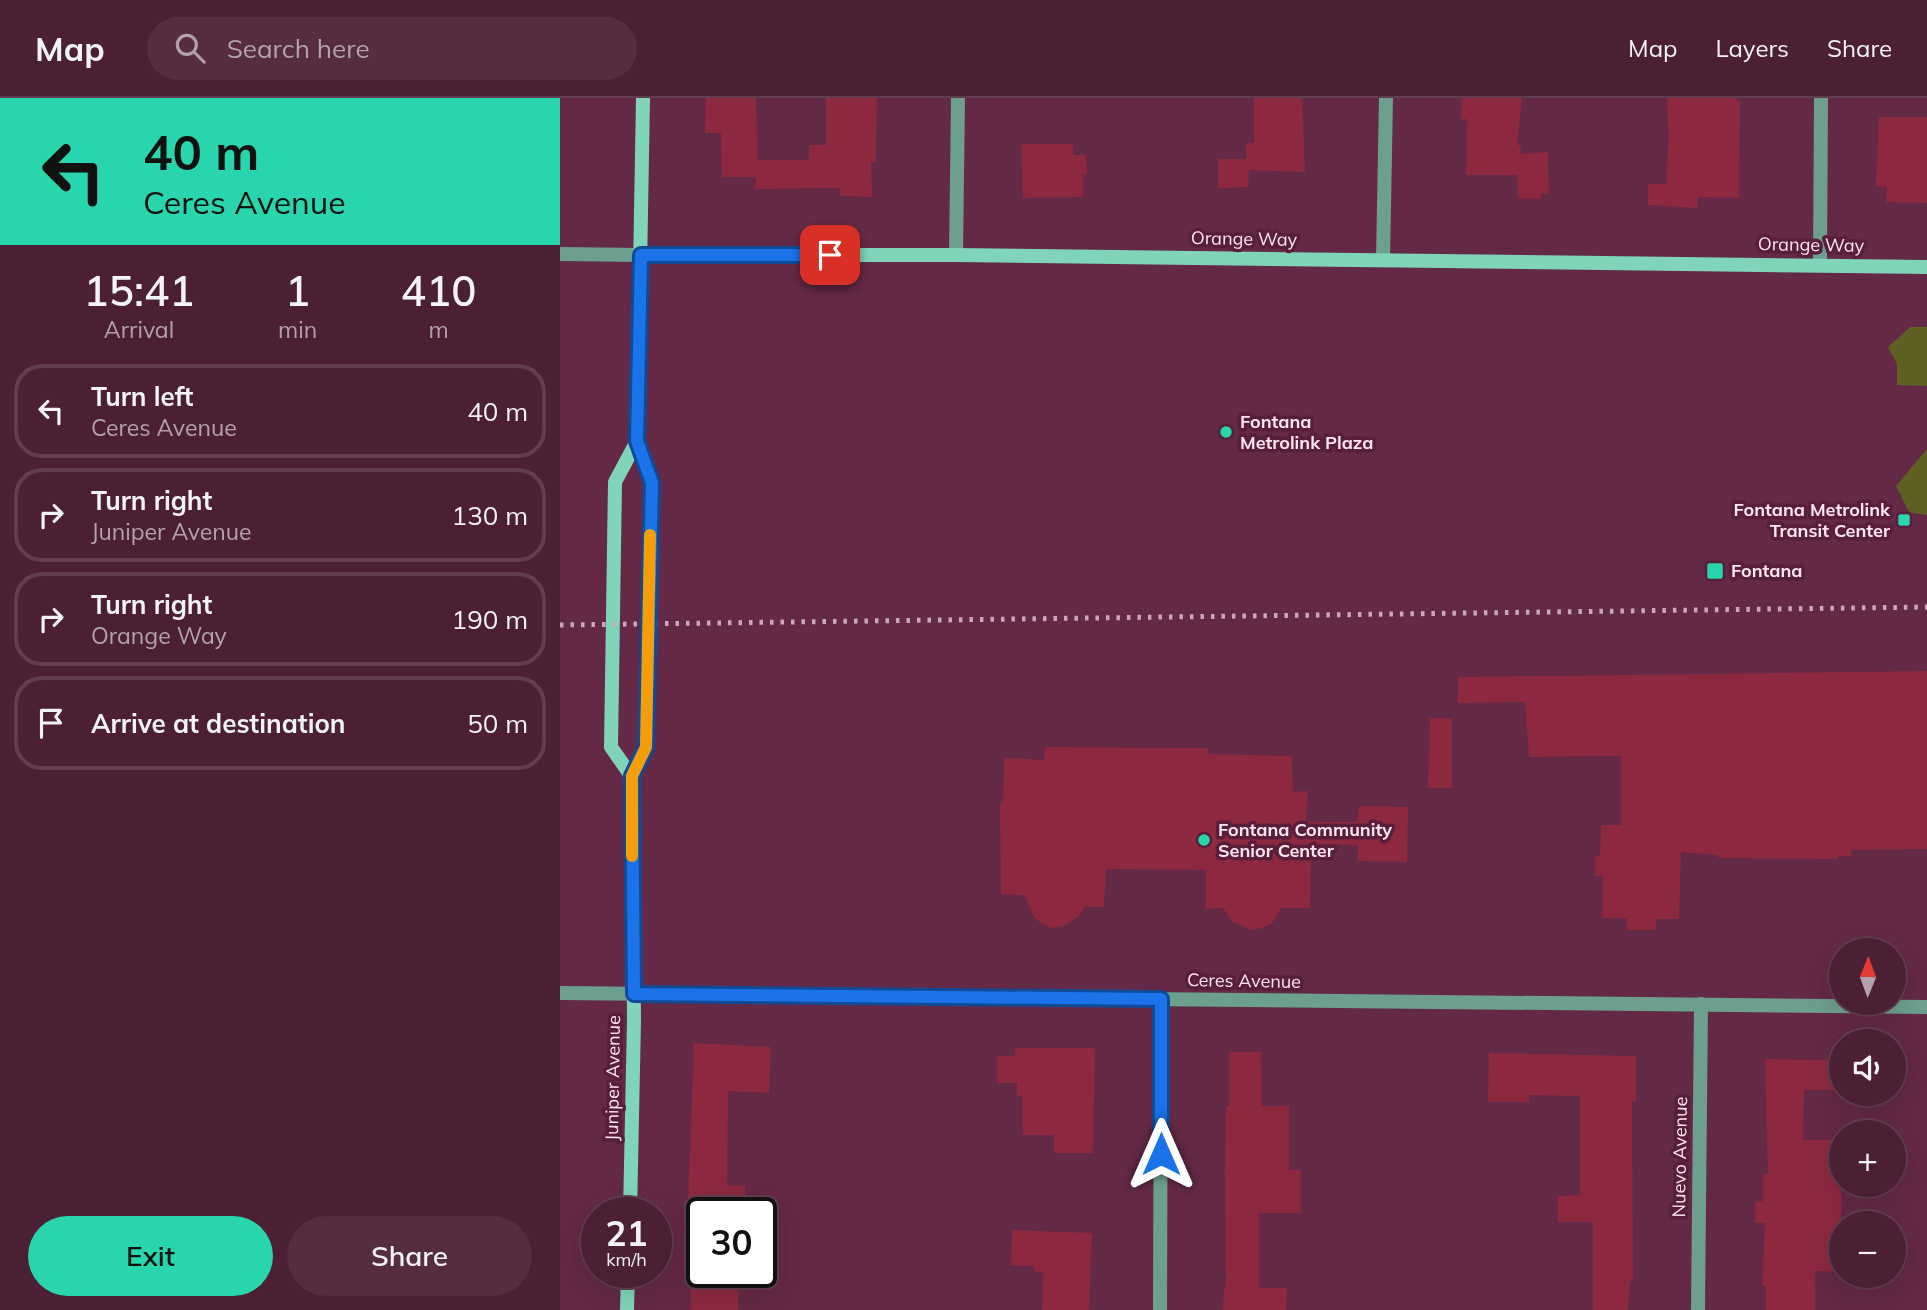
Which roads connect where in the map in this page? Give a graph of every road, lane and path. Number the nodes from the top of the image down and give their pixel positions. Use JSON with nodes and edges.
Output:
{"nodes":[{"id":1,"x":643,"y":98,"type":"edge"},
{"id":2,"x":958,"y":98,"type":"edge"},
{"id":3,"x":1386,"y":98,"type":"edge"},
{"id":4,"x":1821,"y":98,"type":"edge"},
{"id":5,"x":560,"y":254,"type":"edge"},
{"id":6,"x":641,"y":255,"type":"junction"},
{"id":7,"x":956,"y":255,"type":"junction"},
{"id":8,"x":1383,"y":260,"type":"junction"},
{"id":9,"x":1820,"y":264,"type":"junction"},
{"id":10,"x":1927,"y":267,"type":"edge"},
{"id":11,"x":637,"y":441,"type":"junction"},
{"id":12,"x":632,"y":776,"type":"junction"},
{"id":13,"x":560,"y":992,"type":"edge"},
{"id":14,"x":634,"y":994,"type":"junction"},
{"id":15,"x":1161,"y":999,"type":"junction"},
{"id":16,"x":1701,"y":1004,"type":"junction"},
{"id":17,"x":1927,"y":1007,"type":"edge"},
{"id":18,"x":630,"y":1197,"type":"edge"},
{"id":19,"x":628,"y":1288,"type":"edge"},
{"id":20,"x":627,"y":1310,"type":"edge"},
{"id":21,"x":1160,"y":1310,"type":"edge"},
{"id":22,"x":1698,"y":1310,"type":"edge"}],
"edges":[{"from":1,"to":6,"type":"street","name":"Juniper Avenue"},
{"from":2,"to":7,"type":"street"},
{"from":3,"to":8,"type":"street"},
{"from":4,"to":9,"type":"street"},
{"from":5,"to":6,"type":"street","name":"Orange Way"},
{"from":6,"to":7,"type":"street","name":"Orange Way"},
{"from":6,"to":11,"type":"street","name":"Juniper Avenue"},
{"from":7,"to":8,"type":"street","name":"Orange Way"},
{"from":8,"to":9,"type":"street","name":"Orange Way"},
{"from":9,"to":10,"type":"street","name":"Orange Way"},
{"from":11,"to":12,"type":"street","name":"Juniper Avenue"},
{"from":11,"to":12,"type":"street","name":"Juniper Avenue"},
{"from":12,"to":14,"type":"street","name":"Juniper Avenue"},
{"from":13,"to":14,"type":"street","name":"Ceres Avenue"},
{"from":14,"to":15,"type":"street","name":"Ceres Avenue"},
{"from":14,"to":18,"type":"street","name":"Juniper Avenue"},
{"from":15,"to":16,"type":"street","name":"Ceres Avenue"},
{"from":15,"to":21,"type":"street"},
{"from":16,"to":17,"type":"street","name":"Ceres Avenue"},
{"from":16,"to":22,"type":"street","name":"Nuevo Avenue"},
{"from":19,"to":20,"type":"street"}]}
